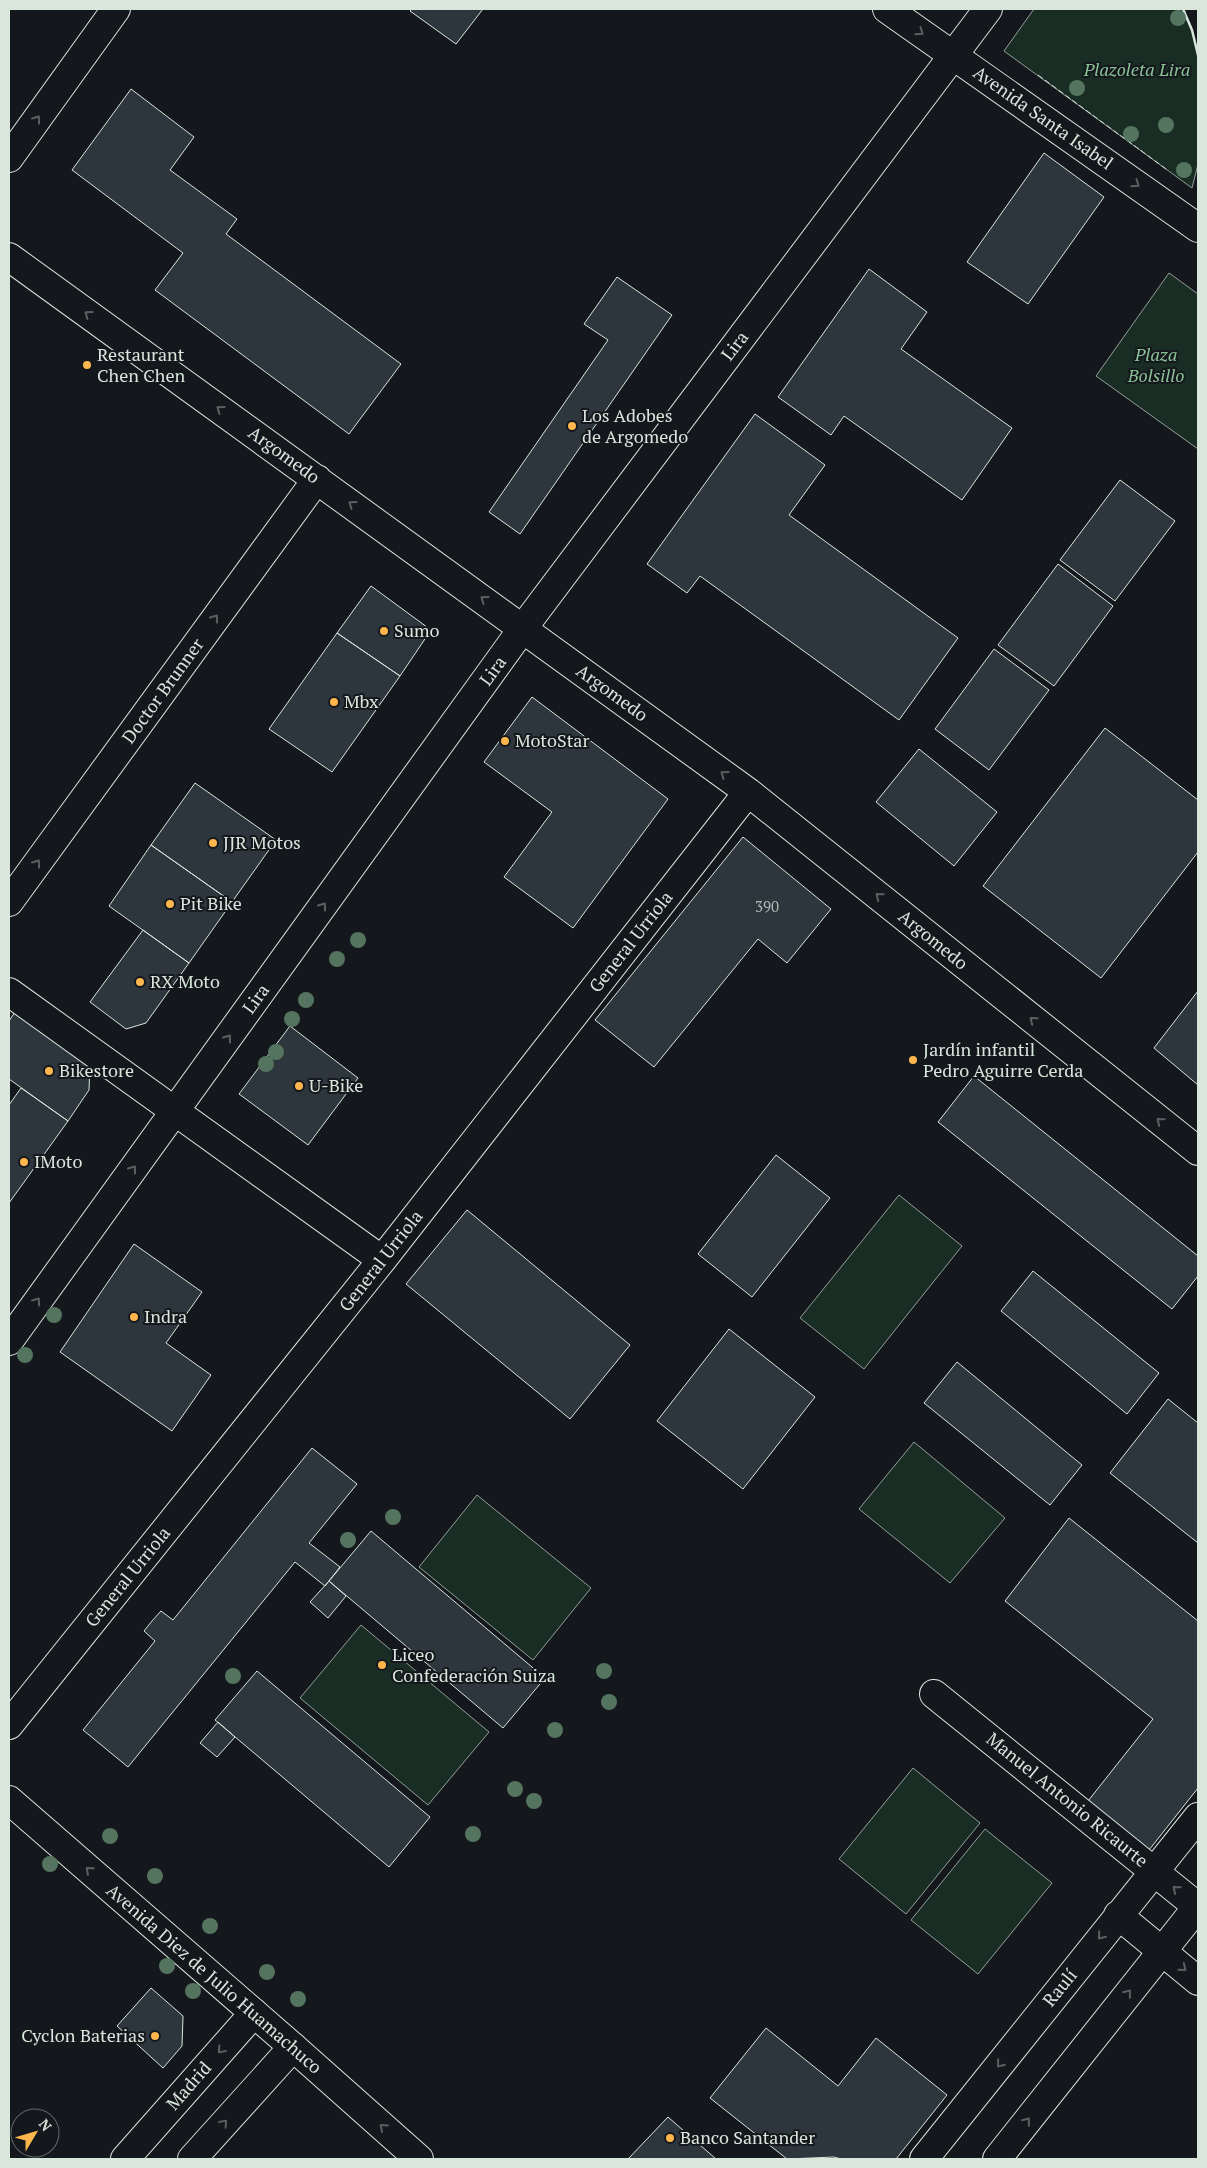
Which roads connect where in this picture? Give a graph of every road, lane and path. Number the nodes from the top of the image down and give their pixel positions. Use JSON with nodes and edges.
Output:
{"nodes":[{"id":1,"x":116,"y":9,"type":"edge"},
{"id":2,"x":887,"y":9,"type":"edge"},
{"id":3,"x":988,"y":9,"type":"edge"},
{"id":4,"x":953,"y":55,"type":"junction"},
{"id":5,"x":9,"y":158,"type":"edge"},
{"id":6,"x":1198,"y":228,"type":"edge"},
{"id":7,"x":9,"y":257,"type":"edge"},
{"id":8,"x":317,"y":479,"type":"junction"},
{"id":9,"x":523,"y":628,"type":"junction"},
{"id":10,"x":748,"y":792,"type":"junction"},
{"id":11,"x":9,"y":902,"type":"edge"},
{"id":12,"x":9,"y":992,"type":"edge"},
{"id":13,"x":175,"y":1111,"type":"junction"},
{"id":14,"x":1198,"y":1151,"type":"edge"},
{"id":15,"x":382,"y":1260,"type":"junction"},
{"id":16,"x":9,"y":1341,"type":"edge"},
{"id":17,"x":934,"y":1694,"type":"dead end"},
{"id":18,"x":9,"y":1725,"type":"edge"},
{"id":19,"x":9,"y":1800,"type":"edge"},
{"id":20,"x":1198,"y":1817,"type":"edge"},
{"id":21,"x":1154,"y":1871,"type":"junction"},
{"id":22,"x":1198,"y":1907,"type":"edge"},
{"id":23,"x":1118,"y":1915,"type":"junction"},
{"id":24,"x":1162,"y":1951,"type":"junction"},
{"id":25,"x":1198,"y":1981,"type":"edge"},
{"id":26,"x":254,"y":2013,"type":"junction"},
{"id":27,"x":293,"y":2046,"type":"junction"},
{"id":28,"x":125,"y":2159,"type":"edge"},
{"id":29,"x":192,"y":2159,"type":"edge"},
{"id":30,"x":419,"y":2159,"type":"edge"},
{"id":31,"x":924,"y":2159,"type":"edge"},
{"id":32,"x":997,"y":2159,"type":"edge"}],
"edges":[{"from":5,"to":1,"type":"street","one_way":true},
{"from":2,"to":4,"type":"street","name":"Avenida Santa Isabel","one_way":true},
{"from":3,"to":4,"type":"street","name":"Lira"},
{"from":4,"to":6,"type":"street","name":"Avenida Santa Isabel","one_way":true},
{"from":4,"to":9,"type":"street","name":"Lira"},
{"from":8,"to":7,"type":"street","name":"Argomedo","one_way":true},
{"from":9,"to":8,"type":"street","name":"Argomedo","one_way":true},
{"from":11,"to":8,"type":"street","name":"Doctor Brunner","one_way":true},
{"from":10,"to":9,"type":"street","name":"Argomedo","one_way":true},
{"from":13,"to":9,"type":"street","name":"Lira","one_way":true},
{"from":14,"to":10,"type":"street","name":"Argomedo","one_way":true},
{"from":10,"to":15,"type":"street","name":"General Urriola"},
{"from":12,"to":13,"type":"street"},
{"from":13,"to":15,"type":"street"},
{"from":16,"to":13,"type":"street","name":"Lira","one_way":true},
{"from":15,"to":18,"type":"street","name":"General Urriola"},
{"from":17,"to":21,"type":"street","name":"Manuel Antonio Ricaurte"},
{"from":26,"to":19,"type":"street","name":"Avenida Diez de Julio Huamachuco","one_way":true},
{"from":20,"to":21,"type":"street","name":"Raulí"},
{"from":22,"to":21,"type":"street","name":"Manuel Antonio Ricaurte","one_way":true},
{"from":21,"to":23,"type":"street","name":"Raulí"},
{"from":22,"to":24,"type":"street"},
{"from":23,"to":24,"type":"street"},
{"from":23,"to":31,"type":"street","name":"Raulí","one_way":true},
{"from":24,"to":25,"type":"street","one_way":true},
{"from":32,"to":24,"type":"street","one_way":true},
{"from":26,"to":27,"type":"street","name":"Avenida Diez de Julio Huamachuco"},
{"from":26,"to":28,"type":"street","name":"Madrid","one_way":true},
{"from":29,"to":27,"type":"street","one_way":true},
{"from":30,"to":27,"type":"street","name":"Avenida Diez de Julio Huamachuco","one_way":true}]}
